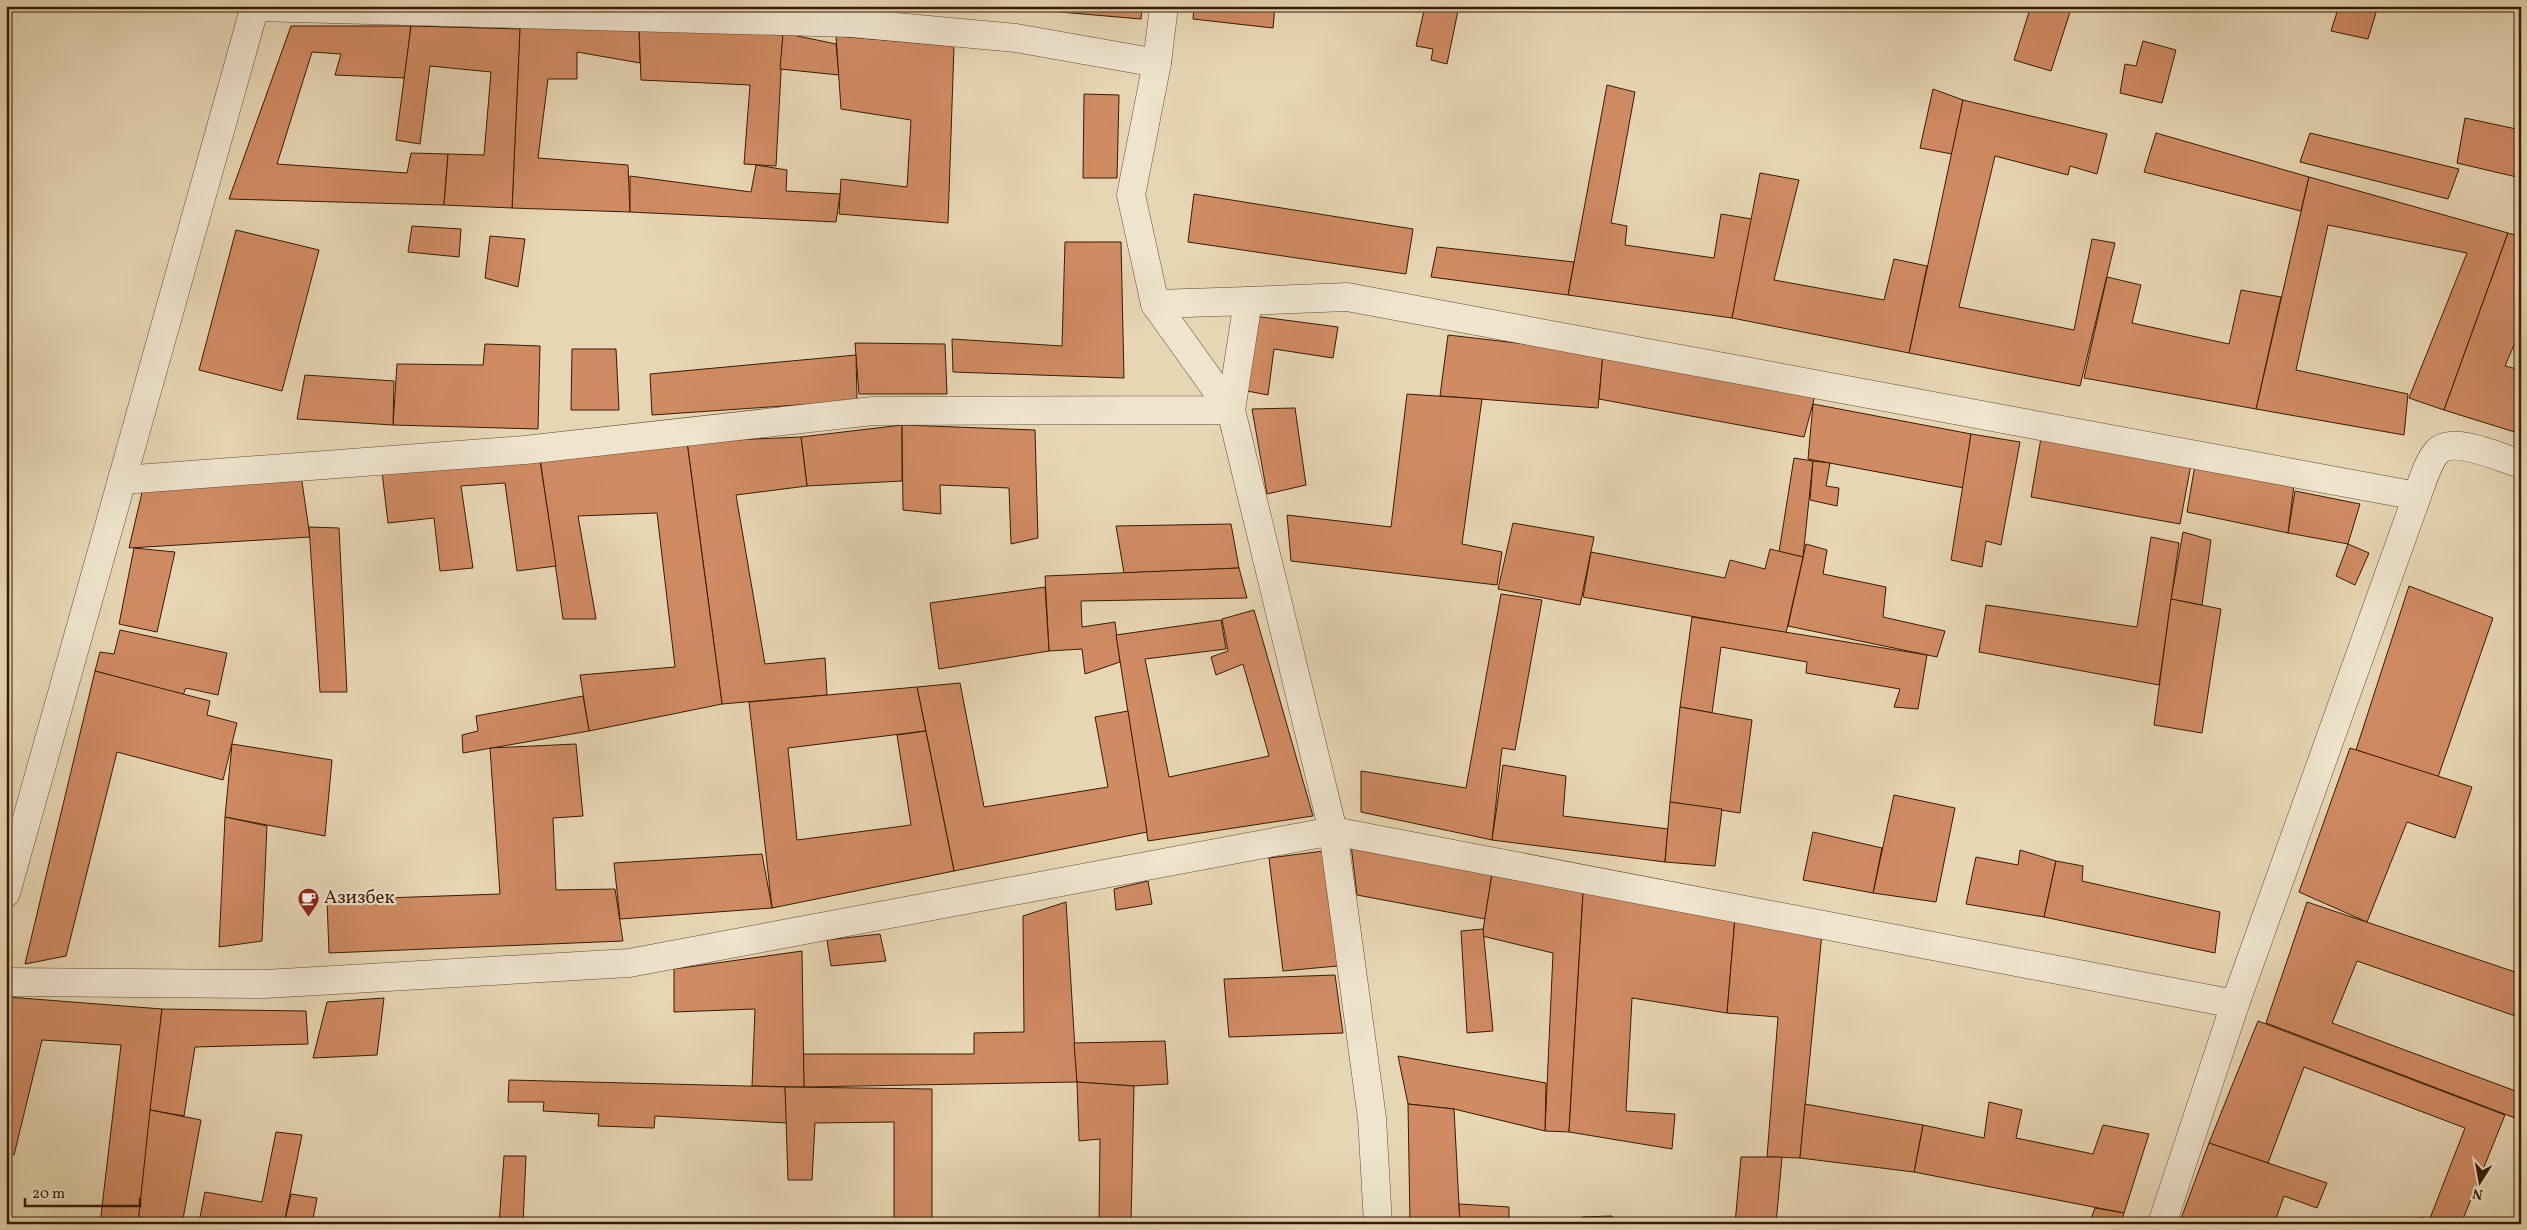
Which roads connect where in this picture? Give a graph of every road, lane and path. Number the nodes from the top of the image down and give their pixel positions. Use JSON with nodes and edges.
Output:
{"nodes":[{"id":1,"x":255,"y":6,"type":"edge"},
{"id":2,"x":1164,"y":6,"type":"edge"},
{"id":3,"x":1157,"y":63,"type":"junction"},
{"id":4,"x":1248,"y":301,"type":"junction"},
{"id":5,"x":1155,"y":304,"type":"junction"},
{"id":6,"x":1231,"y":410,"type":"junction"},
{"id":7,"x":2521,"y":464,"type":"edge"},
{"id":8,"x":122,"y":480,"type":"junction"},
{"id":9,"x":2416,"y":496,"type":"junction"},
{"id":10,"x":1333,"y":831,"type":"junction"},
{"id":11,"x":6,"y":893,"type":"edge"},
{"id":12,"x":6,"y":982,"type":"edge"},
{"id":13,"x":2235,"y":1004,"type":"junction"},
{"id":14,"x":1378,"y":1224,"type":"edge"},
{"id":15,"x":2162,"y":1224,"type":"edge"}],
"edges":[{"from":1,"to":3,"type":"street"},
{"from":1,"to":8,"type":"street"},
{"from":2,"to":3,"type":"street"},
{"from":3,"to":5,"type":"street"},
{"from":4,"to":5,"type":"street"},
{"from":4,"to":6,"type":"street"},
{"from":4,"to":9,"type":"street"},
{"from":5,"to":6,"type":"street"},
{"from":6,"to":8,"type":"street"},
{"from":6,"to":10,"type":"street"},
{"from":7,"to":9,"type":"street"},
{"from":8,"to":11,"type":"street"},
{"from":9,"to":13,"type":"street"},
{"from":10,"to":12,"type":"street"},
{"from":10,"to":13,"type":"street"},
{"from":10,"to":14,"type":"street"},
{"from":13,"to":15,"type":"street"}]}
